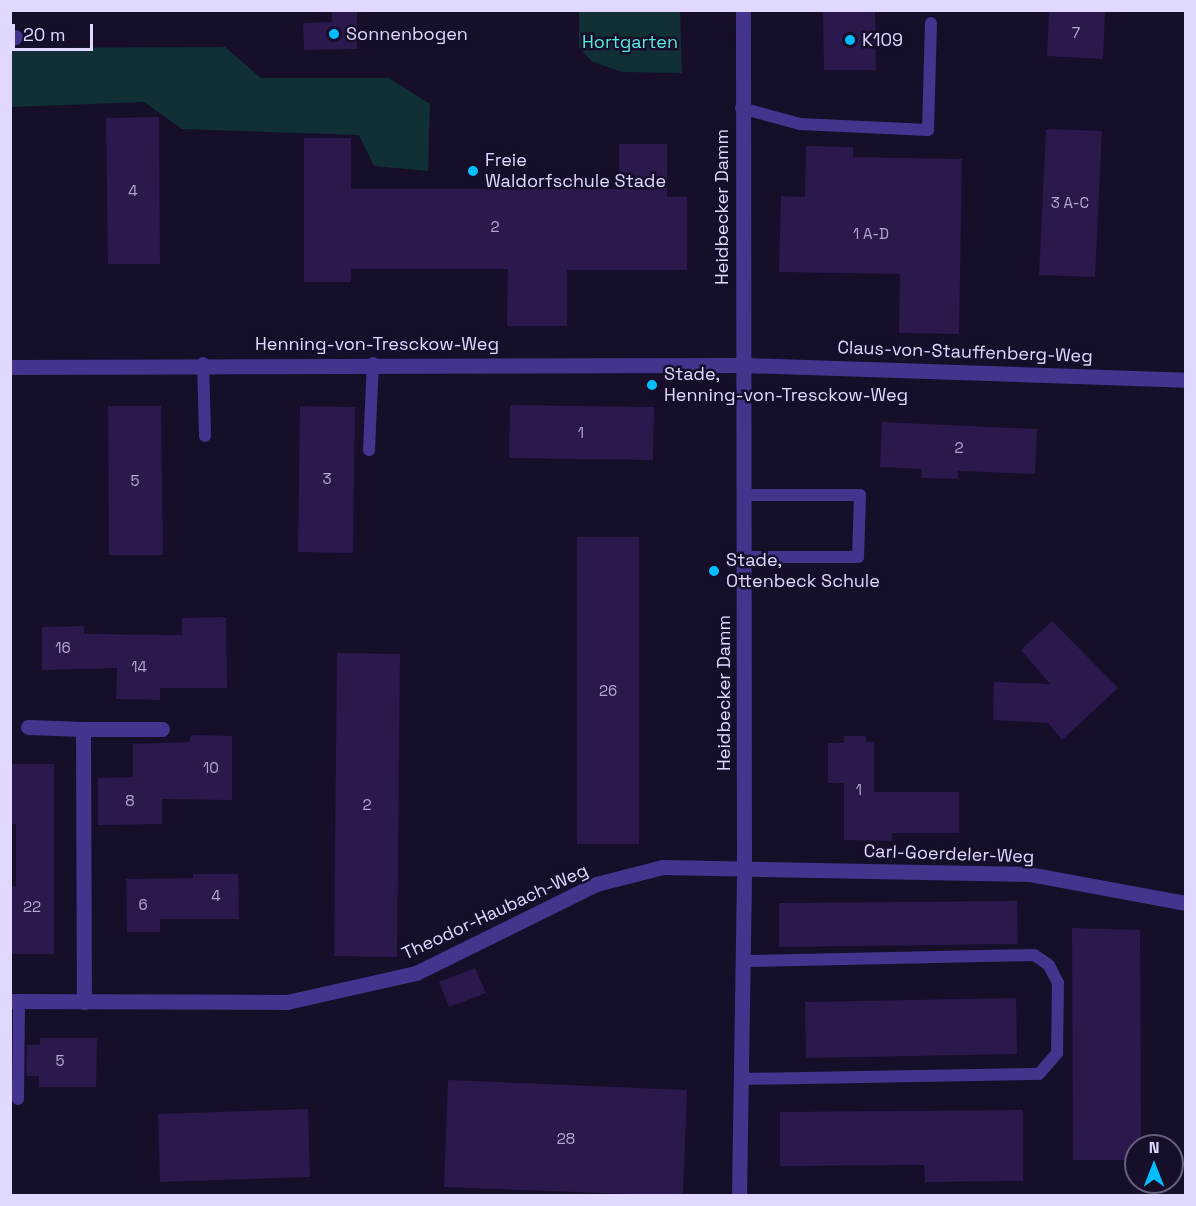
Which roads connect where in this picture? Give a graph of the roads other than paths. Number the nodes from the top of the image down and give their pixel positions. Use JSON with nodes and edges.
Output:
{"nodes":[{"id":1,"x":743,"y":10,"type":"edge"},
{"id":2,"x":931,"y":23,"type":"dead end"},
{"id":3,"x":741,"y":108,"type":"junction"},
{"id":4,"x":203,"y":363,"type":"junction"},
{"id":5,"x":373,"y":363,"type":"junction"},
{"id":6,"x":743,"y":365,"type":"junction"},
{"id":7,"x":10,"y":367,"type":"edge"},
{"id":8,"x":1185,"y":380,"type":"edge"},
{"id":9,"x":205,"y":436,"type":"dead end"},
{"id":10,"x":369,"y":450,"type":"dead end"},
{"id":11,"x":743,"y":495,"type":"junction"},
{"id":12,"x":743,"y":557,"type":"junction"},
{"id":13,"x":28,"y":728,"type":"dead end"},
{"id":14,"x":83,"y":729,"type":"junction"},
{"id":15,"x":162,"y":729,"type":"dead end"},
{"id":16,"x":744,"y":866,"type":"junction"},
{"id":17,"x":1185,"y":903,"type":"edge"},
{"id":18,"x":743,"y":961,"type":"junction"},
{"id":19,"x":15,"y":1002,"type":"edge"},
{"id":20,"x":84,"y":1002,"type":"junction"},
{"id":21,"x":741,"y":1079,"type":"junction"},
{"id":22,"x":18,"y":1099,"type":"dead end"},
{"id":23,"x":739,"y":1196,"type":"edge"}],
"edges":[{"from":1,"to":3,"type":"street","name":"Heidbecker Damm"},
{"from":2,"to":3,"type":"lane"},
{"from":3,"to":6,"type":"street","name":"Heidbecker Damm"},
{"from":4,"to":5,"type":"street","name":"Henning-von-Tresckow-Weg"},
{"from":4,"to":7,"type":"street","name":"Henning-von-Tresckow-Weg"},
{"from":4,"to":9,"type":"lane"},
{"from":5,"to":6,"type":"street","name":"Henning-von-Tresckow-Weg"},
{"from":5,"to":10,"type":"lane"},
{"from":6,"to":8,"type":"street","name":"Claus-von-Stauffenberg-Weg"},
{"from":6,"to":11,"type":"street","name":"Heidbecker Damm"},
{"from":11,"to":12,"type":"street","name":"Heidbecker Damm"},
{"from":11,"to":12,"type":"lane"},
{"from":12,"to":16,"type":"street","name":"Heidbecker Damm"},
{"from":13,"to":14,"type":"street"},
{"from":14,"to":15,"type":"street"},
{"from":14,"to":20,"type":"street"},
{"from":16,"to":17,"type":"street","name":"Carl-Goerdeler-Weg"},
{"from":16,"to":18,"type":"street","name":"Heidbecker Damm"},
{"from":16,"to":20,"type":"street","name":"Theodor-Haubach-Weg"},
{"from":18,"to":21,"type":"street","name":"Heidbecker Damm"},
{"from":18,"to":21,"type":"lane"},
{"from":19,"to":20,"type":"street","name":"Theodor-Haubach-Weg"},
{"from":19,"to":22,"type":"lane"},
{"from":21,"to":23,"type":"street","name":"Heidbecker Damm"}]}
